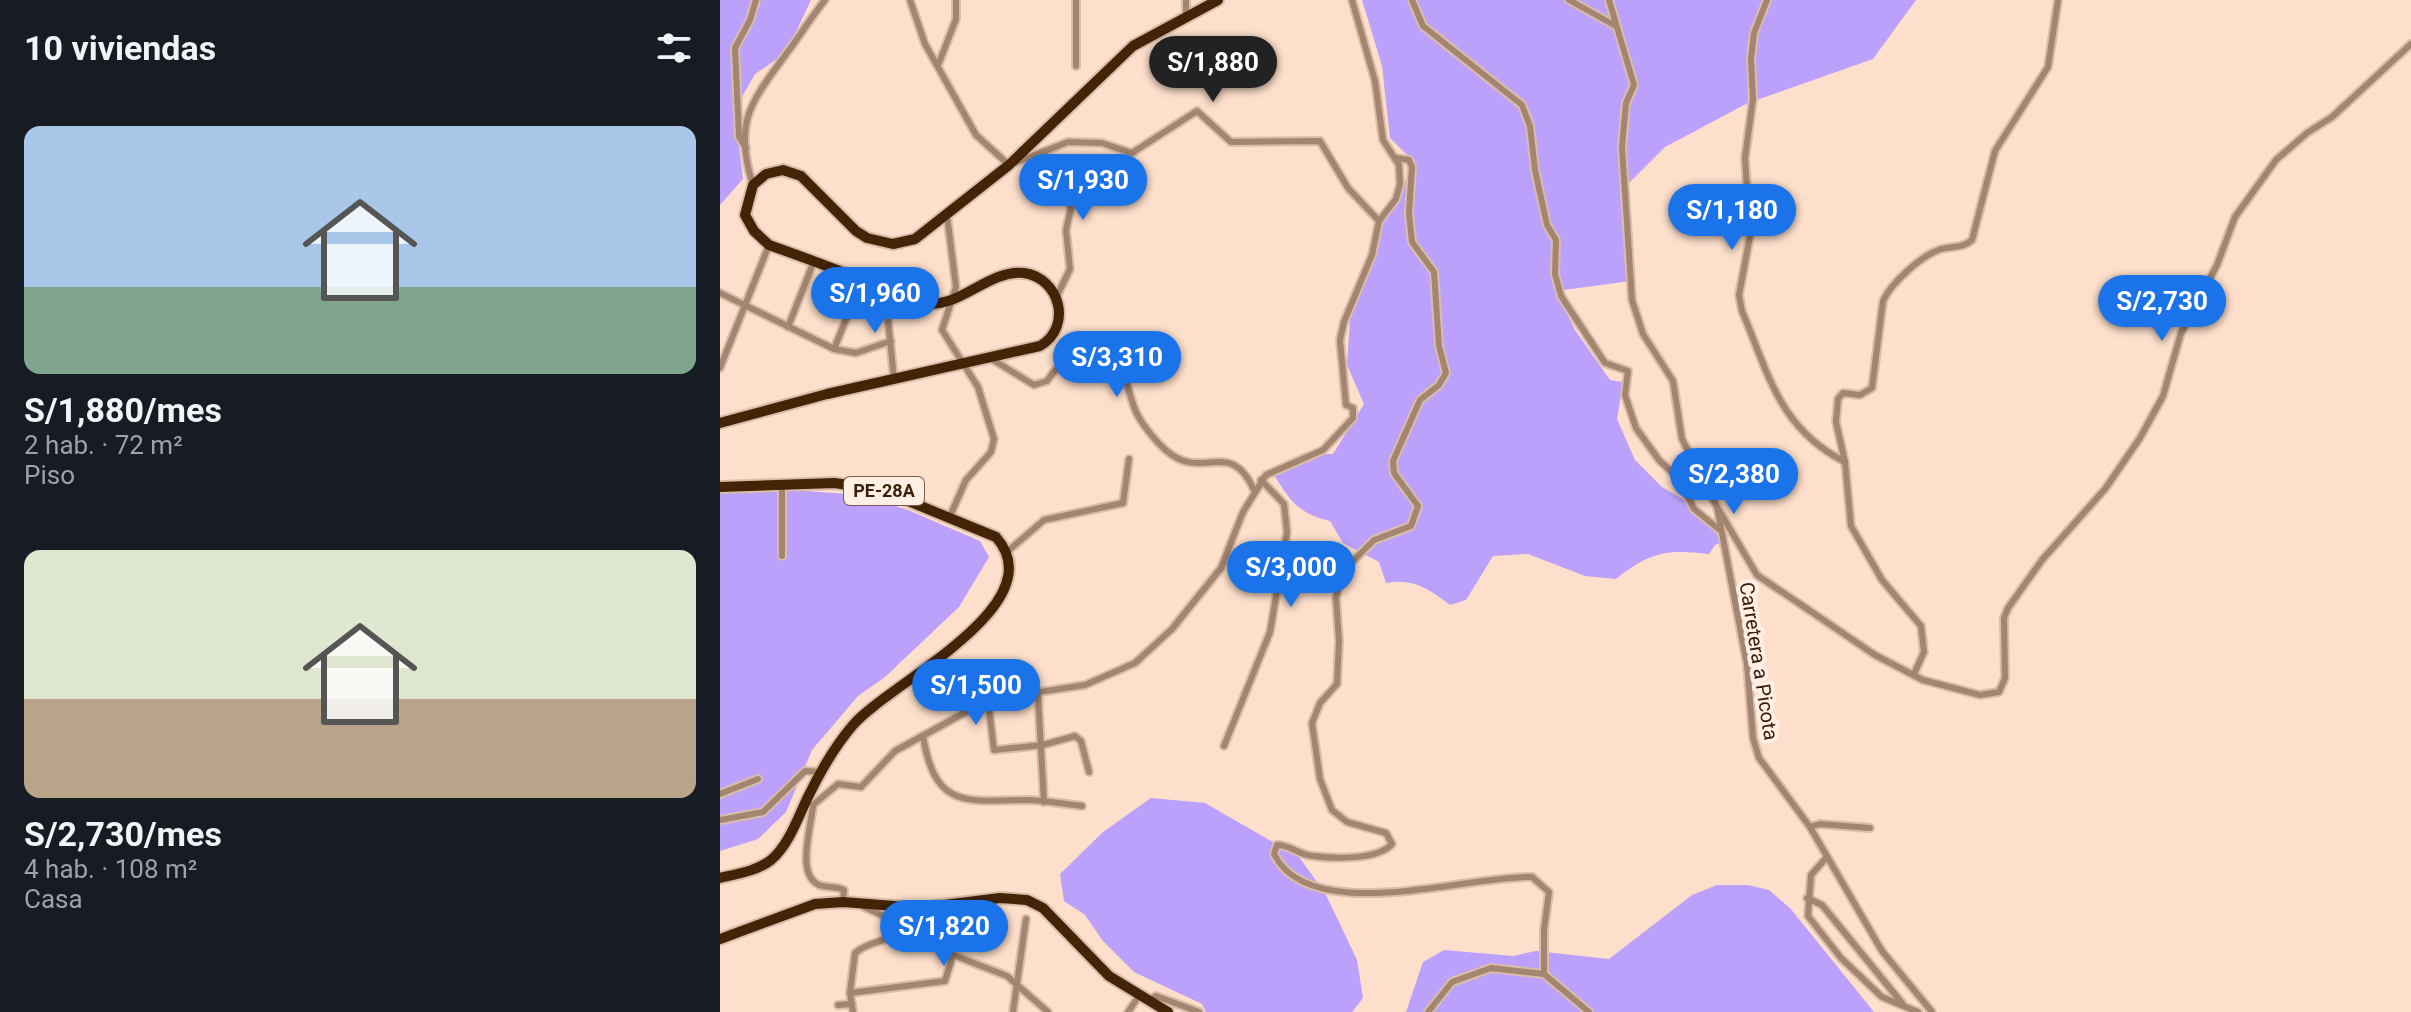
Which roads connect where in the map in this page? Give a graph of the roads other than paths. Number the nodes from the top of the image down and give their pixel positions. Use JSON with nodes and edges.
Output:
{"nodes":[{"id":1,"x":756,"y":0,"type":"edge"},
{"id":2,"x":825,"y":0,"type":"edge"},
{"id":3,"x":910,"y":0,"type":"edge"},
{"id":4,"x":956,"y":0,"type":"edge"},
{"id":5,"x":1076,"y":0,"type":"edge"},
{"id":6,"x":1186,"y":0,"type":"edge"},
{"id":7,"x":1218,"y":0,"type":"edge"},
{"id":8,"x":1352,"y":0,"type":"edge"},
{"id":9,"x":1412,"y":0,"type":"edge"},
{"id":10,"x":1569,"y":0,"type":"edge"},
{"id":11,"x":1609,"y":0,"type":"edge"},
{"id":12,"x":1767,"y":0,"type":"edge"},
{"id":13,"x":2058,"y":0,"type":"edge"},
{"id":14,"x":1186,"y":16,"type":"junction"},
{"id":15,"x":1614,"y":25,"type":"junction"},
{"id":16,"x":2411,"y":44,"type":"edge"},
{"id":17,"x":939,"y":63,"type":"junction"},
{"id":18,"x":1076,"y":66,"type":"dead end"},
{"id":19,"x":746,"y":148,"type":"junction"},
{"id":20,"x":1043,"y":152,"type":"junction"},
{"id":21,"x":1396,"y":158,"type":"junction"},
{"id":22,"x":1009,"y":165,"type":"junction"},
{"id":23,"x":753,"y":185,"type":"junction"},
{"id":24,"x":947,"y":215,"type":"junction"},
{"id":25,"x":1379,"y":221,"type":"junction"},
{"id":26,"x":769,"y":245,"type":"junction"},
{"id":27,"x":814,"y":261,"type":"junction"},
{"id":28,"x":862,"y":280,"type":"junction"},
{"id":29,"x":885,"y":290,"type":"junction"},
{"id":30,"x":720,"y":293,"type":"edge"},
{"id":31,"x":1057,"y":296,"type":"junction"},
{"id":32,"x":952,"y":301,"type":"junction"},
{"id":33,"x":743,"y":305,"type":"junction"},
{"id":34,"x":788,"y":327,"type":"junction"},
{"id":35,"x":891,"y":341,"type":"junction"},
{"id":36,"x":834,"y":349,"type":"junction"},
{"id":37,"x":990,"y":358,"type":"junction"},
{"id":38,"x":959,"y":363,"type":"junction"},
{"id":39,"x":720,"y":368,"type":"edge"},
{"id":40,"x":894,"y":379,"type":"junction"},
{"id":41,"x":720,"y":423,"type":"edge"},
{"id":42,"x":1129,"y":459,"type":"dead end"},
{"id":43,"x":1845,"y":462,"type":"junction"},
{"id":44,"x":1261,"y":480,"type":"junction"},
{"id":45,"x":782,"y":484,"type":"junction"},
{"id":46,"x":720,"y":487,"type":"edge"},
{"id":47,"x":1254,"y":490,"type":"junction"},
{"id":48,"x":1717,"y":507,"type":"junction"},
{"id":49,"x":950,"y":516,"type":"junction"},
{"id":50,"x":1721,"y":531,"type":"junction"},
{"id":51,"x":1008,"y":551,"type":"junction"},
{"id":52,"x":782,"y":556,"type":"dead end"},
{"id":53,"x":1914,"y":674,"type":"junction"},
{"id":54,"x":1038,"y":695,"type":"junction"},
{"id":55,"x":988,"y":700,"type":"junction"},
{"id":56,"x":923,"y":736,"type":"junction"},
{"id":57,"x":1043,"y":745,"type":"junction"},
{"id":58,"x":1224,"y":746,"type":"dead end"},
{"id":59,"x":821,"y":772,"type":"junction"},
{"id":60,"x":1089,"y":772,"type":"dead end"},
{"id":61,"x":758,"y":779,"type":"dead end"},
{"id":62,"x":720,"y":794,"type":"edge"},
{"id":63,"x":809,"y":794,"type":"junction"},
{"id":64,"x":1044,"y":802,"type":"junction"},
{"id":65,"x":813,"y":805,"type":"junction"},
{"id":66,"x":1082,"y":806,"type":"dead end"},
{"id":67,"x":720,"y":820,"type":"edge"},
{"id":68,"x":1810,"y":827,"type":"junction"},
{"id":69,"x":1870,"y":828,"type":"dead end"},
{"id":70,"x":1826,"y":858,"type":"junction"},
{"id":71,"x":720,"y":878,"type":"edge"},
{"id":72,"x":1807,"y":898,"type":"junction"},
{"id":73,"x":843,"y":902,"type":"junction"},
{"id":74,"x":857,"y":903,"type":"junction"},
{"id":75,"x":1026,"y":919,"type":"dead end"},
{"id":76,"x":902,"y":929,"type":"junction"},
{"id":77,"x":720,"y":939,"type":"edge"},
{"id":78,"x":953,"y":955,"type":"junction"},
{"id":79,"x":1544,"y":974,"type":"junction"},
{"id":80,"x":1016,"y":983,"type":"junction"},
{"id":81,"x":850,"y":993,"type":"junction"},
{"id":82,"x":1143,"y":999,"type":"junction"},
{"id":83,"x":838,"y":1005,"type":"dead end"},
{"id":84,"x":1904,"y":1006,"type":"junction"},
{"id":85,"x":852,"y":1008,"type":"edge"},
{"id":86,"x":1013,"y":1012,"type":"edge"},
{"id":87,"x":1048,"y":1012,"type":"edge"},
{"id":88,"x":1128,"y":1012,"type":"edge"},
{"id":89,"x":1168,"y":1012,"type":"edge"},
{"id":90,"x":1199,"y":1012,"type":"edge"},
{"id":91,"x":1428,"y":1012,"type":"edge"},
{"id":92,"x":1589,"y":1012,"type":"edge"},
{"id":93,"x":1918,"y":1012,"type":"edge"},
{"id":94,"x":1932,"y":1012,"type":"edge"}],
"edges":[{"from":1,"to":19,"type":"street"},
{"from":2,"to":19,"type":"street"},
{"from":3,"to":17,"type":"street"},
{"from":4,"to":17,"type":"street"},
{"from":5,"to":18,"type":"street"},
{"from":6,"to":14,"type":"street"},
{"from":7,"to":14,"type":"highway"},
{"from":8,"to":21,"type":"street"},
{"from":9,"to":50,"type":"street"},
{"from":10,"to":15,"type":"street"},
{"from":11,"to":15,"type":"street","name":"Carretera a Picota"},
{"from":12,"to":43,"type":"street"},
{"from":13,"to":43,"type":"street"},
{"from":14,"to":22,"type":"highway"},
{"from":15,"to":48,"type":"street","name":"Carretera a Picota"},
{"from":16,"to":53,"type":"street"},
{"from":17,"to":22,"type":"street"},
{"from":19,"to":23,"type":"street"},
{"from":20,"to":22,"type":"street"},
{"from":20,"to":25,"type":"street"},
{"from":20,"to":31,"type":"street"},
{"from":21,"to":25,"type":"street"},
{"from":21,"to":79,"type":"street"},
{"from":22,"to":24,"type":"highway"},
{"from":23,"to":24,"type":"highway"},
{"from":23,"to":26,"type":"highway"},
{"from":24,"to":32,"type":"street"},
{"from":25,"to":44,"type":"street"},
{"from":26,"to":27,"type":"highway"},
{"from":26,"to":33,"type":"street"},
{"from":27,"to":28,"type":"highway"},
{"from":27,"to":34,"type":"street"},
{"from":28,"to":29,"type":"highway"},
{"from":28,"to":36,"type":"street"},
{"from":29,"to":32,"type":"highway"},
{"from":29,"to":35,"type":"street"},
{"from":30,"to":33,"type":"street"},
{"from":31,"to":32,"type":"highway"},
{"from":31,"to":37,"type":"highway"},
{"from":32,"to":38,"type":"street"},
{"from":33,"to":34,"type":"street"},
{"from":33,"to":39,"type":"street"},
{"from":34,"to":36,"type":"street"},
{"from":35,"to":36,"type":"street"},
{"from":35,"to":40,"type":"street"},
{"from":37,"to":38,"type":"highway"},
{"from":37,"to":47,"type":"street"},
{"from":38,"to":40,"type":"highway"},
{"from":38,"to":49,"type":"street"},
{"from":40,"to":41,"type":"highway"},
{"from":42,"to":51,"type":"street"},
{"from":43,"to":53,"type":"street"},
{"from":44,"to":47,"type":"street"},
{"from":44,"to":58,"type":"street"},
{"from":45,"to":46,"type":"highway","number":"PE-28A"},
{"from":45,"to":49,"type":"highway","number":"PE-28A"},
{"from":45,"to":52,"type":"street"},
{"from":47,"to":54,"type":"street"},
{"from":48,"to":50,"type":"street","name":"Carretera a Picota"},
{"from":48,"to":53,"type":"street"},
{"from":49,"to":51,"type":"highway","number":"PE-28A"},
{"from":50,"to":68,"type":"street","name":"Carretera a Picota"},
{"from":51,"to":59,"type":"highway"},
{"from":54,"to":55,"type":"street"},
{"from":54,"to":57,"type":"street"},
{"from":55,"to":56,"type":"street"},
{"from":55,"to":57,"type":"street"},
{"from":56,"to":64,"type":"street"},
{"from":56,"to":65,"type":"street"},
{"from":57,"to":60,"type":"street"},
{"from":57,"to":64,"type":"street"},
{"from":59,"to":63,"type":"highway"},
{"from":59,"to":67,"type":"street"},
{"from":61,"to":62,"type":"street"},
{"from":63,"to":65,"type":"street"},
{"from":63,"to":71,"type":"highway"},
{"from":64,"to":66,"type":"street"},
{"from":65,"to":73,"type":"street"},
{"from":68,"to":69,"type":"street"},
{"from":68,"to":70,"type":"street","name":"Carretera a Picota"},
{"from":70,"to":72,"type":"street"},
{"from":70,"to":94,"type":"street","name":"Carretera a Picota"},
{"from":72,"to":84,"type":"street"},
{"from":72,"to":84,"type":"street"},
{"from":73,"to":74,"type":"highway"},
{"from":73,"to":77,"type":"highway"},
{"from":74,"to":76,"type":"street"},
{"from":74,"to":82,"type":"highway"},
{"from":75,"to":80,"type":"street"},
{"from":76,"to":78,"type":"street"},
{"from":76,"to":81,"type":"street"},
{"from":78,"to":80,"type":"street"},
{"from":78,"to":81,"type":"street"},
{"from":79,"to":91,"type":"street"},
{"from":79,"to":92,"type":"street"},
{"from":80,"to":86,"type":"street"},
{"from":80,"to":87,"type":"street"},
{"from":81,"to":85,"type":"street"},
{"from":82,"to":88,"type":"street"},
{"from":82,"to":89,"type":"highway"},
{"from":82,"to":90,"type":"street"},
{"from":83,"to":85,"type":"street"},
{"from":84,"to":93,"type":"street"}]}
